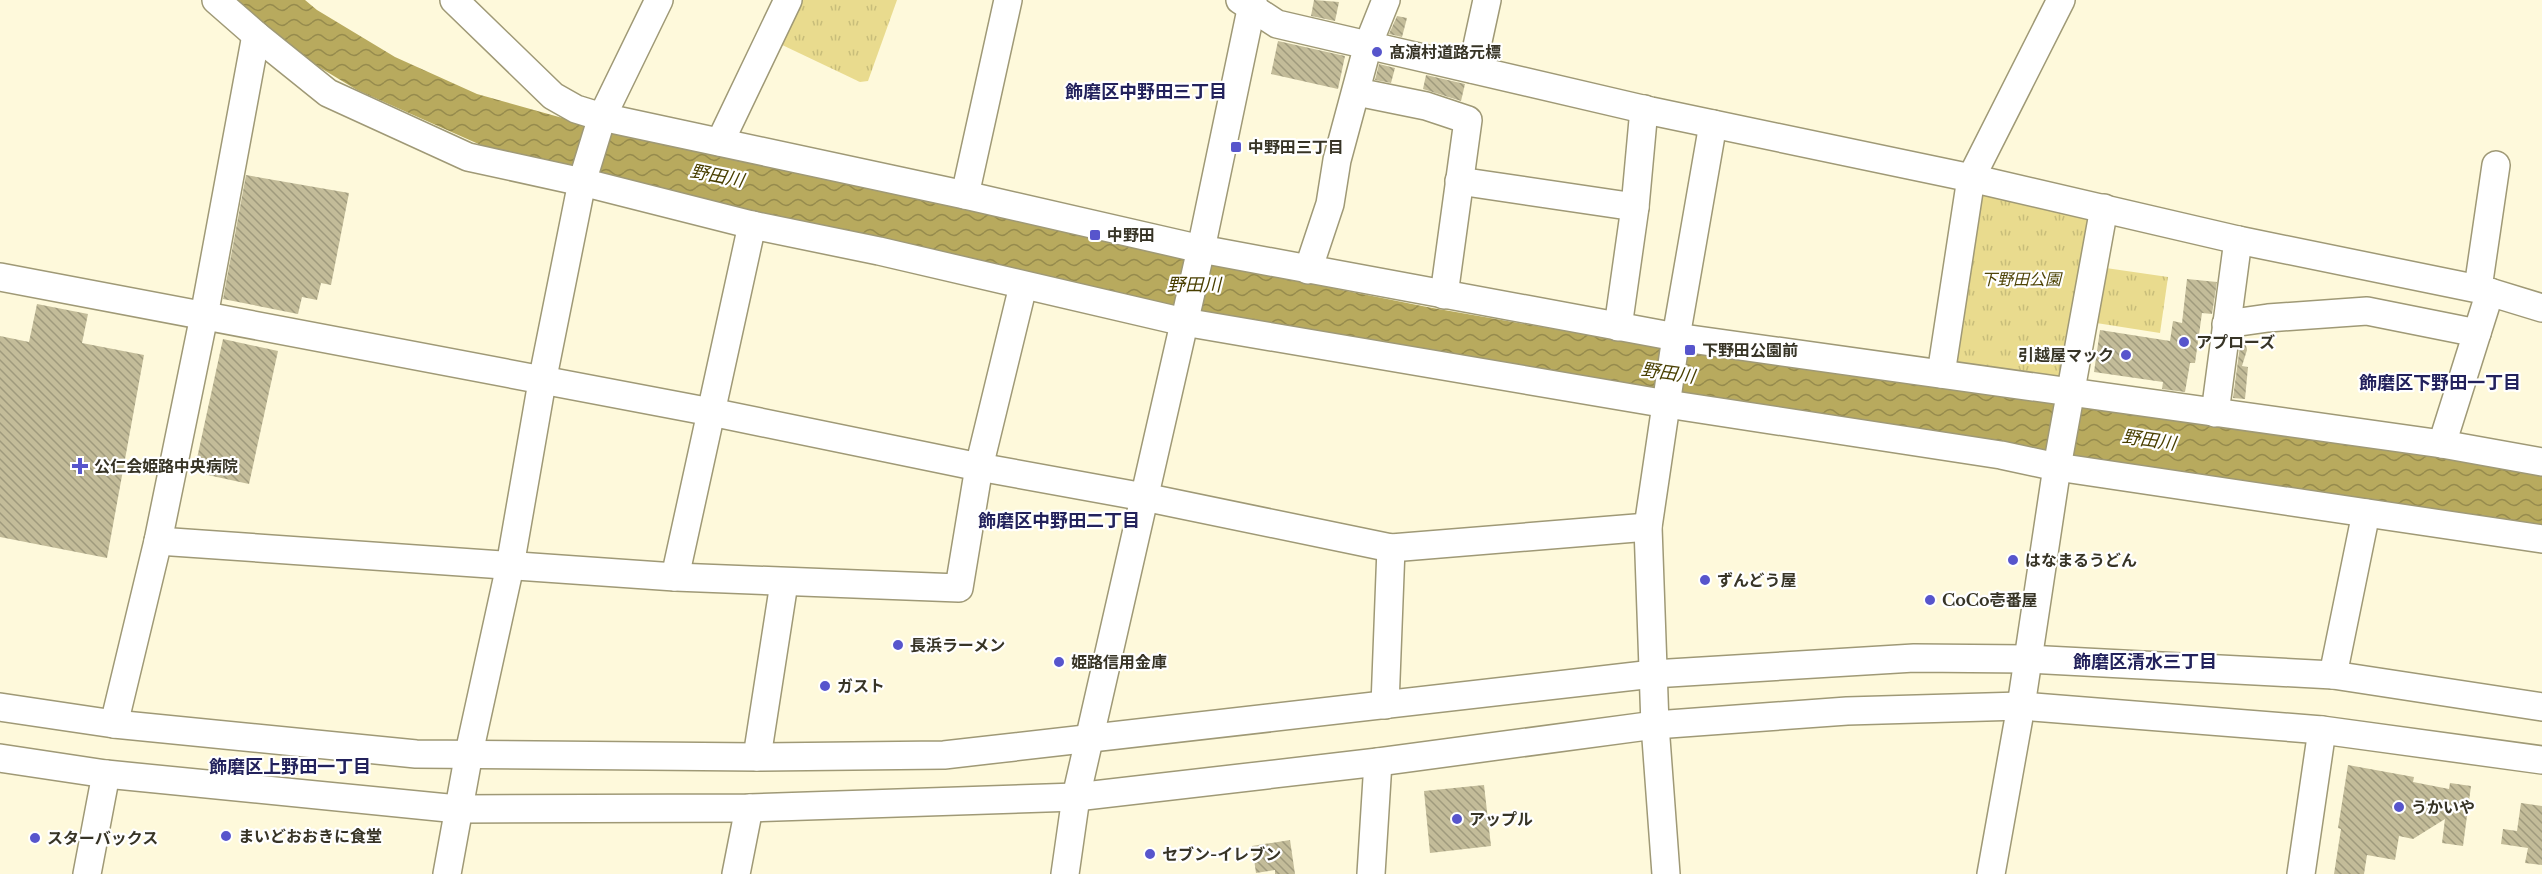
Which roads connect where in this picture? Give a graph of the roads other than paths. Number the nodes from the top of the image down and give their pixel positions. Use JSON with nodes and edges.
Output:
{"nodes":[{"id":1,"x":216,"y":0,"type":"edge"},
{"id":2,"x":454,"y":0,"type":"edge"},
{"id":3,"x":659,"y":0,"type":"edge"},
{"id":4,"x":788,"y":0,"type":"edge"},
{"id":5,"x":1008,"y":0,"type":"edge"},
{"id":6,"x":1386,"y":0,"type":"edge"},
{"id":7,"x":1487,"y":0,"type":"edge"},
{"id":8,"x":2061,"y":0,"type":"edge"},
{"id":9,"x":1248,"y":2,"type":"edge"},
{"id":10,"x":256,"y":35,"type":"junction"},
{"id":11,"x":1368,"y":45,"type":"junction"},
{"id":12,"x":1472,"y":69,"type":"junction"},
{"id":13,"x":1357,"y":92,"type":"junction"},
{"id":14,"x":1644,"y":109,"type":"junction"},
{"id":15,"x":602,"y":117,"type":"junction"},
{"id":16,"x":1713,"y":124,"type":"junction"},
{"id":17,"x":720,"y":142,"type":"junction"},
{"id":18,"x":2496,"y":165,"type":"dead end"},
{"id":19,"x":1971,"y":178,"type":"junction"},
{"id":20,"x":1459,"y":181,"type":"junction"},
{"id":21,"x":582,"y":182,"type":"junction"},
{"id":22,"x":964,"y":195,"type":"junction"},
{"id":23,"x":1635,"y":207,"type":"junction"},
{"id":24,"x":2104,"y":208,"type":"junction"},
{"id":25,"x":752,"y":225,"type":"junction"},
{"id":26,"x":2238,"y":240,"type":"junction"},
{"id":27,"x":1201,"y":249,"type":"junction"},
{"id":28,"x":1308,"y":270,"type":"junction"},
{"id":29,"x":0,"y":277,"type":"edge"},
{"id":30,"x":1023,"y":286,"type":"junction"},
{"id":31,"x":2484,"y":290,"type":"junction"},
{"id":32,"x":1444,"y":295,"type":"junction"},
{"id":33,"x":2542,"y":308,"type":"edge"},
{"id":34,"x":204,"y":316,"type":"junction"},
{"id":35,"x":1184,"y":322,"type":"junction"},
{"id":36,"x":2226,"y":324,"type":"junction"},
{"id":37,"x":1618,"y":327,"type":"junction"},
{"id":38,"x":2476,"y":333,"type":"junction"},
{"id":39,"x":1676,"y":337,"type":"junction"},
{"id":40,"x":1941,"y":374,"type":"junction"},
{"id":41,"x":542,"y":382,"type":"junction"},
{"id":42,"x":2073,"y":392,"type":"junction"},
{"id":43,"x":1667,"y":404,"type":"junction"},
{"id":44,"x":711,"y":412,"type":"junction"},
{"id":45,"x":2215,"y":413,"type":"junction"},
{"id":46,"x":2442,"y":444,"type":"junction"},
{"id":47,"x":2542,"y":462,"type":"edge"},
{"id":48,"x":2058,"y":466,"type":"junction"},
{"id":49,"x":979,"y":467,"type":"junction"},
{"id":50,"x":1144,"y":497,"type":"junction"},
{"id":51,"x":2366,"y":513,"type":"junction"},
{"id":52,"x":1648,"y":527,"type":"junction"},
{"id":53,"x":2542,"y":539,"type":"edge"},
{"id":54,"x":158,"y":541,"type":"junction"},
{"id":55,"x":1391,"y":548,"type":"junction"},
{"id":56,"x":510,"y":566,"type":"junction"},
{"id":57,"x":675,"y":577,"type":"junction"},
{"id":58,"x":784,"y":583,"type":"junction"},
{"id":59,"x":2028,"y":659,"type":"junction"},
{"id":60,"x":1653,"y":674,"type":"junction"},
{"id":61,"x":2333,"y":675,"type":"junction"},
{"id":62,"x":1385,"y":705,"type":"junction"},
{"id":63,"x":2021,"y":706,"type":"junction"},
{"id":64,"x":0,"y":707,"type":"edge"},
{"id":65,"x":2542,"y":707,"type":"edge"},
{"id":66,"x":114,"y":724,"type":"junction"},
{"id":67,"x":1655,"y":725,"type":"junction"},
{"id":68,"x":2322,"y":729,"type":"junction"},
{"id":69,"x":1089,"y":740,"type":"junction"},
{"id":70,"x":469,"y":753,"type":"junction"},
{"id":71,"x":757,"y":757,"type":"junction"},
{"id":72,"x":0,"y":758,"type":"edge"},
{"id":73,"x":2542,"y":760,"type":"edge"},
{"id":74,"x":1378,"y":762,"type":"junction"},
{"id":75,"x":106,"y":774,"type":"junction"},
{"id":76,"x":1076,"y":797,"type":"junction"},
{"id":77,"x":749,"y":808,"type":"junction"},
{"id":78,"x":458,"y":810,"type":"junction"},
{"id":79,"x":87,"y":874,"type":"edge"},
{"id":80,"x":447,"y":874,"type":"edge"},
{"id":81,"x":736,"y":874,"type":"edge"},
{"id":82,"x":1065,"y":874,"type":"edge"},
{"id":83,"x":1371,"y":874,"type":"edge"},
{"id":84,"x":1666,"y":874,"type":"edge"},
{"id":85,"x":1991,"y":874,"type":"edge"},
{"id":86,"x":2301,"y":874,"type":"edge"}],
"edges":[{"from":1,"to":10,"type":"street"},
{"from":2,"to":15,"type":"street"},
{"from":3,"to":15,"type":"street"},
{"from":4,"to":17,"type":"street"},
{"from":5,"to":22,"type":"street"},
{"from":6,"to":11,"type":"street"},
{"from":7,"to":12,"type":"street"},
{"from":8,"to":19,"type":"street"},
{"from":9,"to":11,"type":"street"},
{"from":9,"to":27,"type":"street"},
{"from":10,"to":21,"type":"street"},
{"from":10,"to":34,"type":"street"},
{"from":11,"to":12,"type":"street"},
{"from":11,"to":13,"type":"street"},
{"from":12,"to":14,"type":"street"},
{"from":13,"to":20,"type":"street"},
{"from":13,"to":28,"type":"street"},
{"from":14,"to":16,"type":"street"},
{"from":14,"to":23,"type":"street"},
{"from":15,"to":17,"type":"street"},
{"from":15,"to":21,"type":"street"},
{"from":16,"to":19,"type":"street"},
{"from":16,"to":39,"type":"street"},
{"from":17,"to":22,"type":"street"},
{"from":18,"to":31,"type":"street"},
{"from":19,"to":24,"type":"street"},
{"from":19,"to":40,"type":"street"},
{"from":20,"to":23,"type":"street"},
{"from":20,"to":32,"type":"street"},
{"from":21,"to":25,"type":"street"},
{"from":21,"to":41,"type":"street"},
{"from":22,"to":27,"type":"street"},
{"from":23,"to":37,"type":"street"},
{"from":24,"to":26,"type":"street"},
{"from":24,"to":42,"type":"street"},
{"from":25,"to":30,"type":"street"},
{"from":25,"to":44,"type":"street"},
{"from":26,"to":31,"type":"street"},
{"from":26,"to":36,"type":"street"},
{"from":27,"to":28,"type":"street"},
{"from":27,"to":35,"type":"street"},
{"from":28,"to":32,"type":"street"},
{"from":29,"to":34,"type":"street"},
{"from":30,"to":35,"type":"street"},
{"from":30,"to":49,"type":"street"},
{"from":31,"to":33,"type":"street"},
{"from":31,"to":38,"type":"street"},
{"from":32,"to":37,"type":"street"},
{"from":34,"to":41,"type":"street"},
{"from":34,"to":54,"type":"street"},
{"from":35,"to":43,"type":"street"},
{"from":35,"to":50,"type":"street"},
{"from":36,"to":38,"type":"street"},
{"from":36,"to":45,"type":"street"},
{"from":37,"to":39,"type":"street"},
{"from":38,"to":46,"type":"street"},
{"from":39,"to":40,"type":"street"},
{"from":39,"to":43,"type":"street"},
{"from":40,"to":42,"type":"street"},
{"from":41,"to":44,"type":"street"},
{"from":41,"to":56,"type":"street"},
{"from":42,"to":45,"type":"street"},
{"from":42,"to":48,"type":"street"},
{"from":43,"to":48,"type":"street"},
{"from":43,"to":52,"type":"street"},
{"from":44,"to":49,"type":"street"},
{"from":44,"to":57,"type":"street"},
{"from":45,"to":46,"type":"street"},
{"from":46,"to":47,"type":"street"},
{"from":48,"to":51,"type":"street"},
{"from":48,"to":59,"type":"street"},
{"from":49,"to":50,"type":"street"},
{"from":49,"to":58,"type":"street"},
{"from":50,"to":55,"type":"street"},
{"from":50,"to":69,"type":"street"},
{"from":51,"to":53,"type":"street"},
{"from":51,"to":61,"type":"street"},
{"from":52,"to":55,"type":"street"},
{"from":52,"to":60,"type":"street"},
{"from":54,"to":56,"type":"street"},
{"from":54,"to":66,"type":"street"},
{"from":55,"to":62,"type":"street"},
{"from":56,"to":57,"type":"street"},
{"from":56,"to":70,"type":"street"},
{"from":57,"to":58,"type":"street"},
{"from":58,"to":71,"type":"street"},
{"from":59,"to":60,"type":"street"},
{"from":59,"to":61,"type":"street"},
{"from":59,"to":63,"type":"street"},
{"from":60,"to":62,"type":"street"},
{"from":60,"to":67,"type":"street"},
{"from":61,"to":65,"type":"street"},
{"from":62,"to":69,"type":"street"},
{"from":63,"to":67,"type":"street"},
{"from":63,"to":68,"type":"street"},
{"from":63,"to":85,"type":"street"},
{"from":64,"to":66,"type":"street"},
{"from":66,"to":70,"type":"street"},
{"from":67,"to":74,"type":"street"},
{"from":67,"to":84,"type":"street"},
{"from":68,"to":73,"type":"street"},
{"from":68,"to":86,"type":"street"},
{"from":69,"to":71,"type":"street"},
{"from":69,"to":76,"type":"street"},
{"from":70,"to":71,"type":"street"},
{"from":70,"to":78,"type":"street"},
{"from":72,"to":75,"type":"street"},
{"from":74,"to":76,"type":"street"},
{"from":74,"to":83,"type":"street"},
{"from":75,"to":78,"type":"street"},
{"from":75,"to":79,"type":"street"},
{"from":76,"to":77,"type":"street"},
{"from":76,"to":82,"type":"street"},
{"from":77,"to":78,"type":"street"},
{"from":77,"to":81,"type":"street"},
{"from":78,"to":80,"type":"street"}]}
